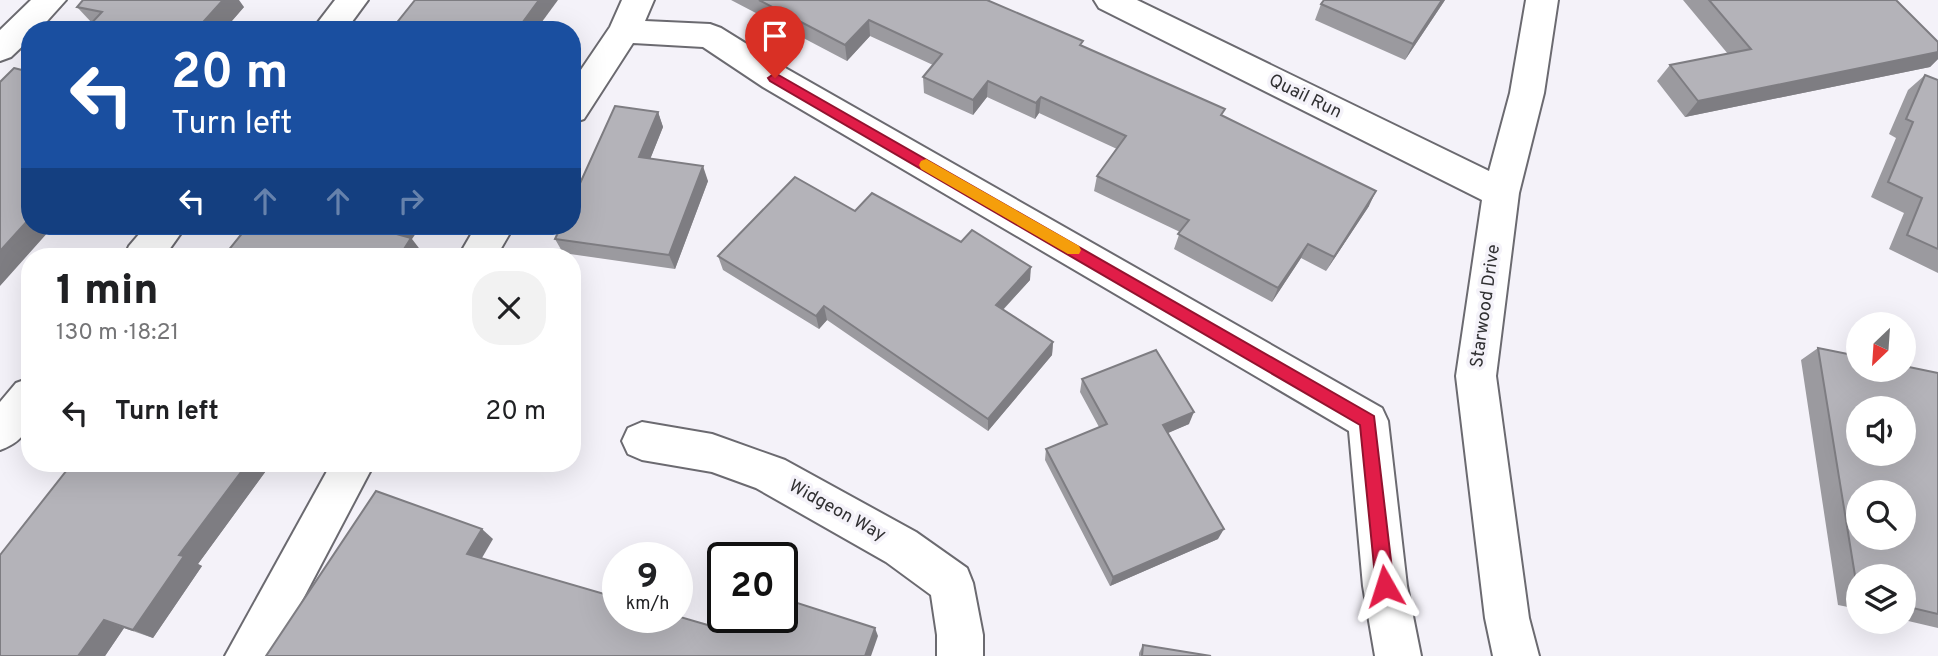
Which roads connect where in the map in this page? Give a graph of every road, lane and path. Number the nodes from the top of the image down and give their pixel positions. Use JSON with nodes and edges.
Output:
{"nodes":[{"id":1,"x":50,"y":0,"type":"edge"},
{"id":2,"x":352,"y":0,"type":"edge"},
{"id":3,"x":1110,"y":0,"type":"edge"},
{"id":4,"x":1542,"y":0,"type":"edge"},
{"id":5,"x":631,"y":15,"type":"edge"},
{"id":6,"x":29,"y":21,"type":"edge"},
{"id":7,"x":335,"y":21,"type":"edge"},
{"id":8,"x":21,"y":28,"type":"edge"},
{"id":9,"x":0,"y":49,"type":"edge"},
{"id":10,"x":581,"y":96,"type":"edge"},
{"id":11,"x":1501,"y":193,"type":"junction"},
{"id":12,"x":21,"y":407,"type":"edge"},
{"id":13,"x":0,"y":432,"type":"edge"},
{"id":14,"x":642,"y":441,"type":"dead end"},
{"id":15,"x":349,"y":472,"type":"edge"},
{"id":16,"x":248,"y":656,"type":"edge"},
{"id":17,"x":960,"y":656,"type":"edge"},
{"id":18,"x":1398,"y":656,"type":"edge"},
{"id":19,"x":1516,"y":656,"type":"edge"}],
"edges":[{"from":1,"to":6,"type":"street"},
{"from":2,"to":7,"type":"street"},
{"from":3,"to":11,"type":"street","name":"Quail Run"},
{"from":4,"to":11,"type":"street","name":"Starwood Drive"},
{"from":5,"to":10,"type":"street"},
{"from":5,"to":18,"type":"street"},
{"from":8,"to":9,"type":"street"},
{"from":11,"to":19,"type":"street","name":"Starwood Drive"},
{"from":12,"to":13,"type":"street"},
{"from":14,"to":17,"type":"street","name":"Widgeon Way"},
{"from":15,"to":16,"type":"street"}]}
